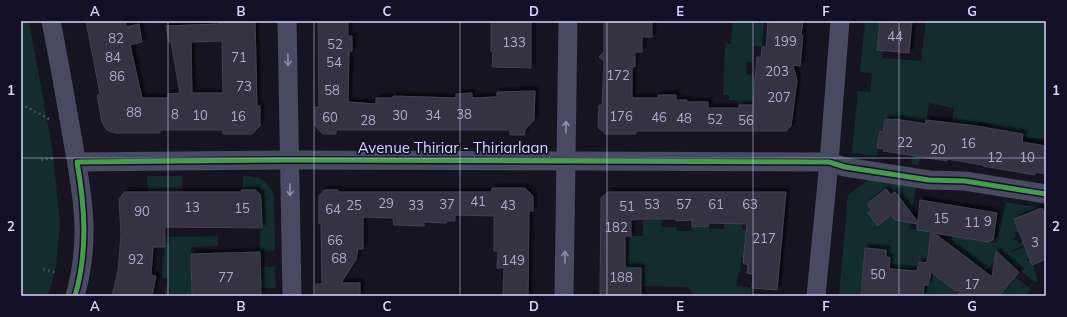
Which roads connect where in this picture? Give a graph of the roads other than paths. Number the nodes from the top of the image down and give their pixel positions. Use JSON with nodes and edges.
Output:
{"nodes":[{"id":1,"x":51,"y":21,"type":"edge"},
{"id":2,"x":287,"y":21,"type":"edge"},
{"id":3,"x":568,"y":21,"type":"edge"},
{"id":4,"x":840,"y":21,"type":"edge"},
{"id":5,"x":290,"y":160,"type":"junction"},
{"id":6,"x":566,"y":161,"type":"junction"},
{"id":7,"x":77,"y":162,"type":"junction"},
{"id":8,"x":829,"y":162,"type":"junction"},
{"id":9,"x":1046,"y":194,"type":"edge"},
{"id":10,"x":76,"y":293,"type":"edge"},
{"id":11,"x":292,"y":296,"type":"edge"},
{"id":12,"x":564,"y":296,"type":"edge"},
{"id":13,"x":816,"y":296,"type":"edge"}],
"edges":[{"from":1,"to":7,"type":"street"},
{"from":2,"to":5,"type":"street","one_way":true},
{"from":6,"to":3,"type":"street","one_way":true},
{"from":4,"to":8,"type":"street"},
{"from":5,"to":6,"type":"street","name":"Avenue Thiriar - Thiriarlaan"},
{"from":5,"to":7,"type":"street","name":"Avenue Thiriar - Thiriarlaan"},
{"from":5,"to":11,"type":"street","one_way":true},
{"from":6,"to":8,"type":"street","name":"Avenue Thiriar - Thiriarlaan"},
{"from":12,"to":6,"type":"street","one_way":true},
{"from":7,"to":10,"type":"street"},
{"from":8,"to":9,"type":"street","name":"Avenue Thiriar - Thiriarlaan"},
{"from":8,"to":13,"type":"street"}]}
